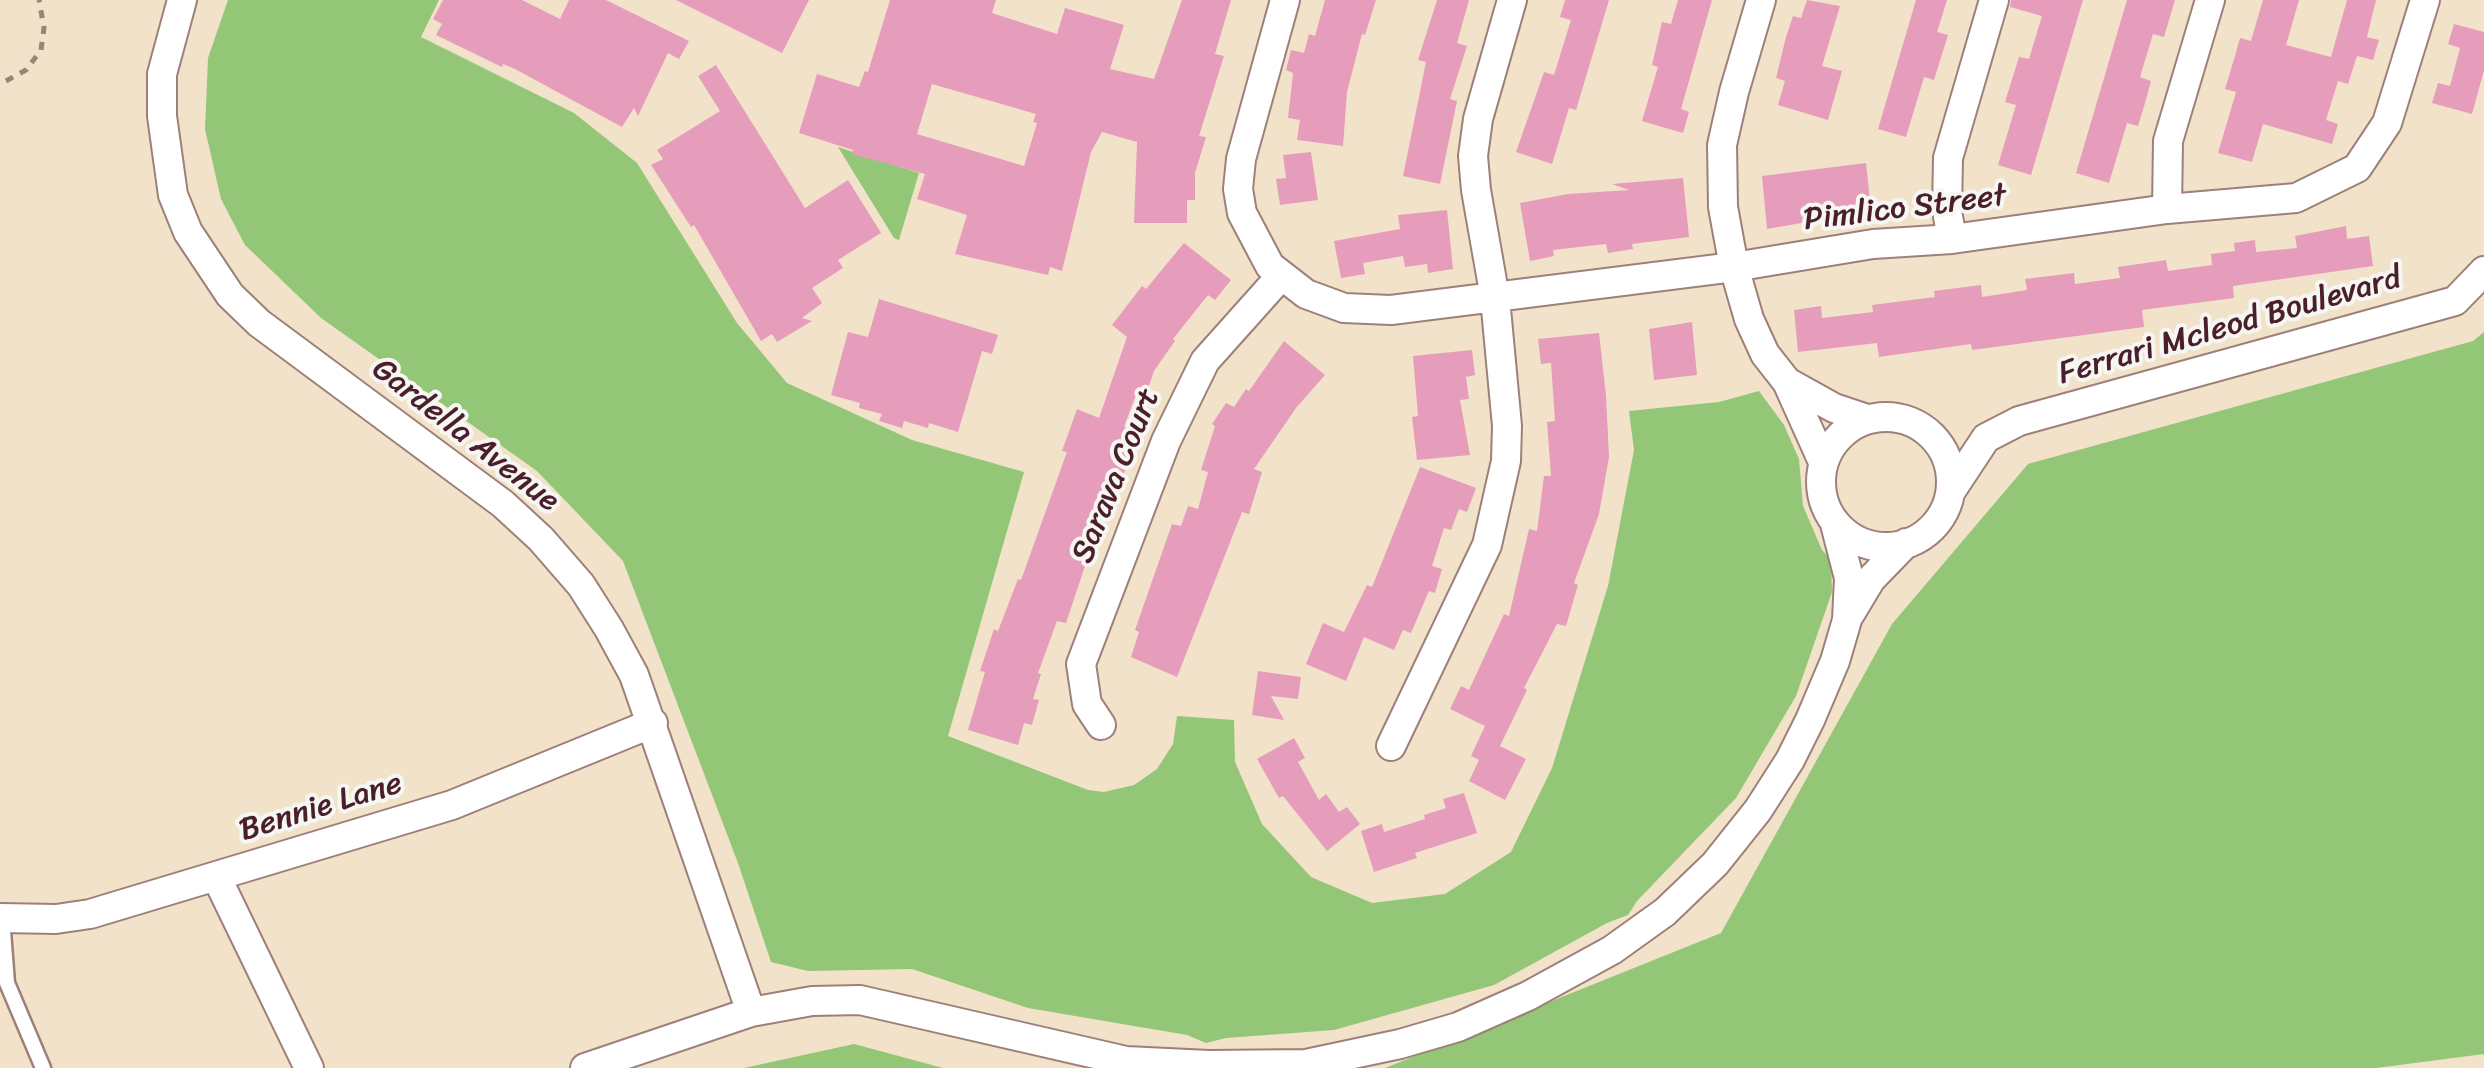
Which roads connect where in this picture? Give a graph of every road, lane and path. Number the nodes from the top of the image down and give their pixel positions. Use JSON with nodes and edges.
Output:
{"nodes":[{"id":1,"x":39,"y":0,"type":"edge"},
{"id":2,"x":182,"y":0,"type":"edge"},
{"id":3,"x":1285,"y":0,"type":"edge"},
{"id":4,"x":1512,"y":0,"type":"edge"},
{"id":5,"x":1761,"y":0,"type":"edge"},
{"id":6,"x":1994,"y":0,"type":"edge"},
{"id":7,"x":2210,"y":0,"type":"edge"},
{"id":8,"x":2426,"y":0,"type":"edge"},
{"id":9,"x":6,"y":81,"type":"dead end"},
{"id":10,"x":2167,"y":208,"type":"junction"},
{"id":11,"x":1952,"y":239,"type":"junction"},
{"id":12,"x":1734,"y":268,"type":"junction"},
{"id":13,"x":2484,"y":271,"type":"edge"},
{"id":14,"x":1281,"y":276,"type":"junction"},
{"id":15,"x":1496,"y":298,"type":"junction"},
{"id":16,"x":1787,"y":382,"type":"junction"},
{"id":17,"x":1867,"y":419,"type":"junction"},
{"id":18,"x":1928,"y":432,"type":"junction"},
{"id":19,"x":1986,"y":438,"type":"junction"},
{"id":20,"x":1823,"y":462,"type":"junction"},
{"id":21,"x":1952,"y":490,"type":"junction"},
{"id":22,"x":1836,"y":524,"type":"junction"},
{"id":23,"x":1906,"y":543,"type":"junction"},
{"id":24,"x":1847,"y":620,"type":"junction"},
{"id":25,"x":653,"y":723,"type":"junction"},
{"id":26,"x":1101,"y":725,"type":"dead end"},
{"id":27,"x":1392,"y":746,"type":"dead end"},
{"id":28,"x":216,"y":876,"type":"junction"},
{"id":29,"x":1,"y":918,"type":"edge"},
{"id":30,"x":751,"y":1012,"type":"junction"},
{"id":31,"x":43,"y":1068,"type":"edge"},
{"id":32,"x":309,"y":1068,"type":"edge"},
{"id":33,"x":585,"y":1068,"type":"edge"}],
"edges":[{"from":1,"to":9,"type":"path"},
{"from":2,"to":25,"type":"street","name":"Gardella Avenue"},
{"from":3,"to":14,"type":"street"},
{"from":4,"to":15,"type":"street"},
{"from":5,"to":12,"type":"street"},
{"from":6,"to":11,"type":"street"},
{"from":7,"to":10,"type":"street"},
{"from":8,"to":10,"type":"street","name":"Pimlico Street"},
{"from":10,"to":11,"type":"street","name":"Pimlico Street"},
{"from":11,"to":12,"type":"street","name":"Pimlico Street"},
{"from":12,"to":15,"type":"street","name":"Pimlico Street"},
{"from":12,"to":16,"type":"street"},
{"from":13,"to":19,"type":"street","name":"Ferrari Mcleod Boulevard"},
{"from":14,"to":15,"type":"street","name":"Pimlico Street"},
{"from":14,"to":26,"type":"street","name":"Sarava Court"},
{"from":15,"to":27,"type":"street"},
{"from":16,"to":17,"type":"street"},
{"from":16,"to":20,"type":"street"},
{"from":17,"to":18,"type":"street"},
{"from":17,"to":20,"type":"street"},
{"from":18,"to":19,"type":"street"},
{"from":18,"to":21,"type":"street"},
{"from":19,"to":21,"type":"street"},
{"from":20,"to":22,"type":"street"},
{"from":21,"to":23,"type":"street"},
{"from":22,"to":23,"type":"street"},
{"from":22,"to":24,"type":"street"},
{"from":23,"to":24,"type":"street"},
{"from":24,"to":30,"type":"street"},
{"from":25,"to":28,"type":"street","name":"Bennie Lane"},
{"from":25,"to":30,"type":"street","name":"Gardella Avenue"},
{"from":28,"to":29,"type":"street","name":"Bennie Lane"},
{"from":28,"to":32,"type":"street"},
{"from":29,"to":31,"type":"lane"},
{"from":30,"to":33,"type":"street"}]}
